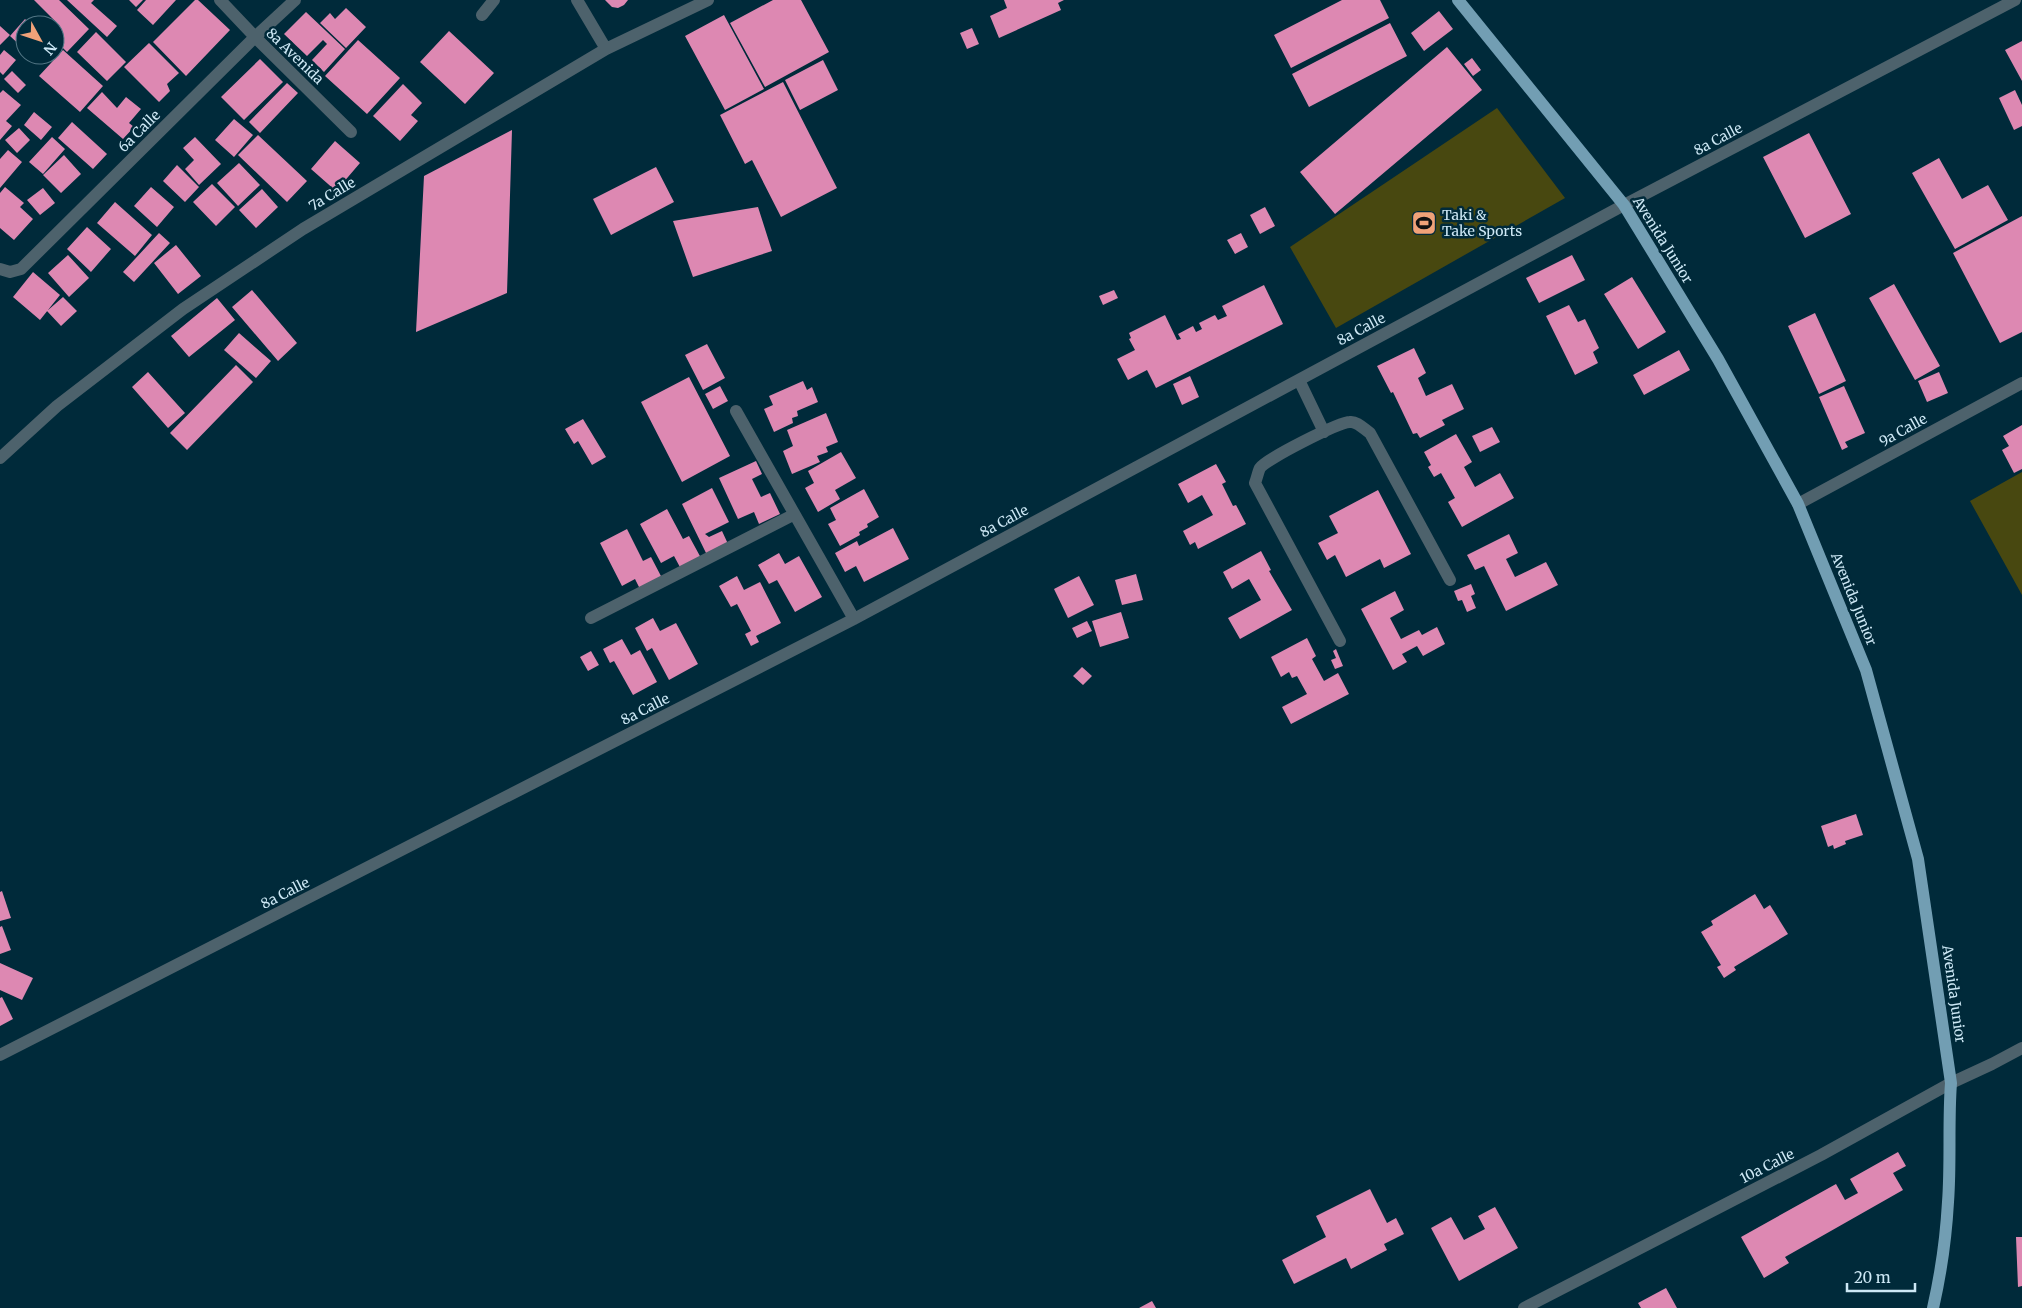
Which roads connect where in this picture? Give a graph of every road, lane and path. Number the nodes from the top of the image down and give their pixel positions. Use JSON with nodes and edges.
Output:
{"nodes":[{"id":1,"x":220,"y":0,"type":"edge"},
{"id":2,"x":295,"y":0,"type":"edge"},
{"id":3,"x":494,"y":0,"type":"edge"},
{"id":4,"x":577,"y":0,"type":"edge"},
{"id":5,"x":708,"y":0,"type":"edge"},
{"id":6,"x":1458,"y":0,"type":"edge"},
{"id":7,"x":2015,"y":0,"type":"edge"},
{"id":8,"x":482,"y":15,"type":"dead end"},
{"id":9,"x":255,"y":37,"type":"junction"},
{"id":10,"x":606,"y":49,"type":"junction"},
{"id":11,"x":351,"y":132,"type":"dead end"},
{"id":12,"x":1624,"y":205,"type":"junction"},
{"id":13,"x":0,"y":269,"type":"edge"},
{"id":14,"x":1299,"y":380,"type":"junction"},
{"id":15,"x":2022,"y":383,"type":"edge"},
{"id":16,"x":736,"y":411,"type":"dead end"},
{"id":17,"x":1324,"y":432,"type":"junction"},
{"id":18,"x":0,"y":458,"type":"edge"},
{"id":19,"x":1798,"y":504,"type":"junction"},
{"id":20,"x":793,"y":515,"type":"junction"},
{"id":21,"x":1450,"y":580,"type":"dead end"},
{"id":22,"x":591,"y":618,"type":"dead end"},
{"id":23,"x":854,"y":620,"type":"junction"},
{"id":24,"x":1340,"y":642,"type":"dead end"},
{"id":25,"x":2022,"y":1048,"type":"edge"},
{"id":26,"x":0,"y":1055,"type":"edge"},
{"id":27,"x":1951,"y":1083,"type":"junction"},
{"id":28,"x":1524,"y":1308,"type":"edge"},
{"id":29,"x":1933,"y":1308,"type":"edge"}],
"edges":[{"from":1,"to":9,"type":"street","name":"8a Avenida"},
{"from":2,"to":9,"type":"street","name":"6a Calle"},
{"from":3,"to":8,"type":"street"},
{"from":4,"to":10,"type":"street"},
{"from":5,"to":10,"type":"street","name":"7a Calle"},
{"from":6,"to":12,"type":"main road","name":"Avenida Junior"},
{"from":7,"to":12,"type":"street","name":"8a Calle"},
{"from":9,"to":11,"type":"street","name":"8a Avenida"},
{"from":9,"to":13,"type":"street","name":"6a Calle"},
{"from":10,"to":18,"type":"street","name":"7a Calle"},
{"from":12,"to":14,"type":"street","name":"8a Calle"},
{"from":12,"to":19,"type":"main road","name":"Avenida Junior"},
{"from":14,"to":17,"type":"street"},
{"from":14,"to":23,"type":"street","name":"8a Calle"},
{"from":15,"to":19,"type":"street","name":"9a Calle"},
{"from":16,"to":20,"type":"street"},
{"from":17,"to":21,"type":"street"},
{"from":17,"to":24,"type":"street"},
{"from":19,"to":27,"type":"main road","name":"Avenida Junior"},
{"from":20,"to":22,"type":"street"},
{"from":20,"to":23,"type":"street"},
{"from":23,"to":26,"type":"street","name":"8a Calle"},
{"from":25,"to":27,"type":"street","name":"10a Calle"},
{"from":27,"to":28,"type":"street","name":"10a Calle"},
{"from":27,"to":29,"type":"main road","name":"Avenida Junior"}]}
